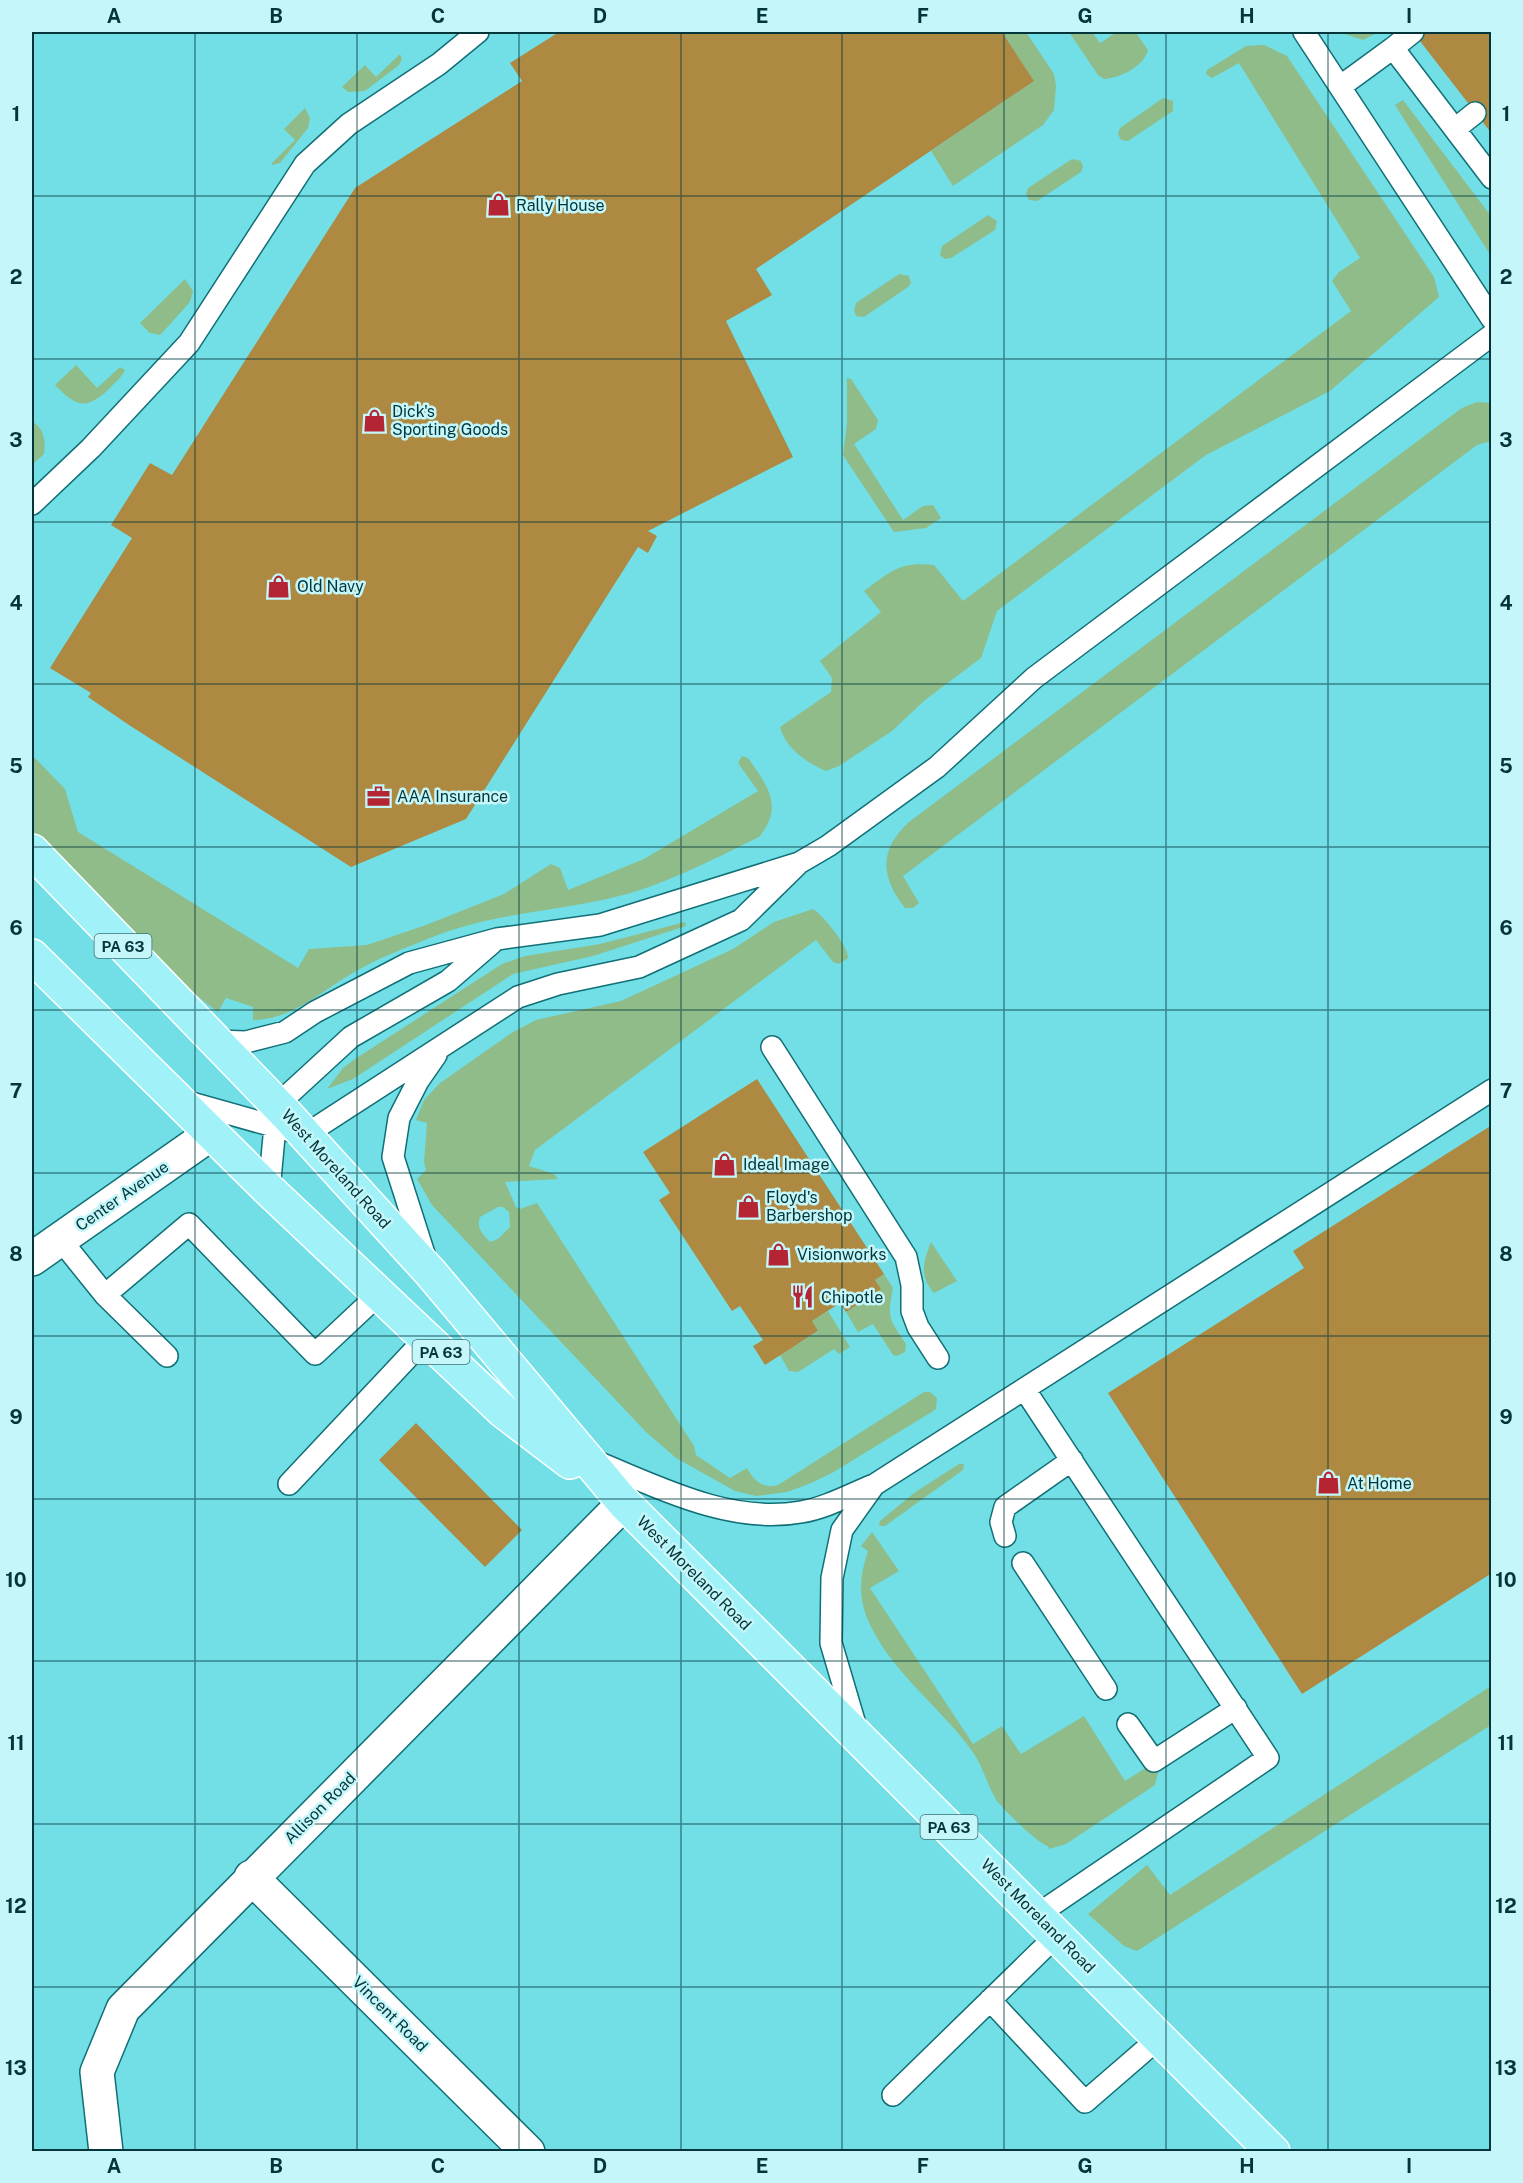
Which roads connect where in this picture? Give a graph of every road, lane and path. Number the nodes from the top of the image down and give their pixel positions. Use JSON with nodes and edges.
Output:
{"nodes":[{"id":1,"x":478,"y":32,"type":"edge"},
{"id":2,"x":1304,"y":32,"type":"edge"},
{"id":3,"x":1413,"y":32,"type":"edge"},
{"id":4,"x":1393,"y":48,"type":"junction"},
{"id":5,"x":1341,"y":86,"type":"junction"},
{"id":6,"x":1475,"y":113,"type":"dead end"},
{"id":7,"x":1455,"y":129,"type":"junction"},
{"id":8,"x":1491,"y":178,"type":"edge"},
{"id":9,"x":1491,"y":319,"type":"edge"},
{"id":10,"x":1491,"y":335,"type":"edge"},
{"id":11,"x":32,"y":504,"type":"edge"},
{"id":12,"x":32,"y":851,"type":"edge"},
{"id":13,"x":800,"y":863,"type":"junction"},
{"id":14,"x":497,"y":939,"type":"junction"},
{"id":15,"x":32,"y":956,"type":"edge"},
{"id":16,"x":215,"y":1041,"type":"junction"},
{"id":17,"x":442,"y":1047,"type":"junction"},
{"id":18,"x":772,"y":1047,"type":"dead end"},
{"id":19,"x":1491,"y":1090,"type":"edge"},
{"id":20,"x":179,"y":1099,"type":"junction"},
{"id":21,"x":286,"y":1122,"type":"junction"},
{"id":22,"x":213,"y":1133,"type":"junction"},
{"id":23,"x":269,"y":1190,"type":"junction"},
{"id":24,"x":60,"y":1239,"type":"junction"},
{"id":25,"x":32,"y":1259,"type":"edge"},
{"id":26,"x":430,"y":1272,"type":"junction"},
{"id":27,"x":379,"y":1294,"type":"junction"},
{"id":28,"x":105,"y":1295,"type":"junction"},
{"id":29,"x":426,"y":1338,"type":"junction"},
{"id":30,"x":167,"y":1356,"type":"dead end"},
{"id":31,"x":938,"y":1358,"type":"dead end"},
{"id":32,"x":1025,"y":1390,"type":"junction"},
{"id":33,"x":583,"y":1456,"type":"junction"},
{"id":34,"x":1072,"y":1460,"type":"junction"},
{"id":35,"x":290,"y":1484,"type":"dead end"},
{"id":36,"x":874,"y":1485,"type":"junction"},
{"id":37,"x":624,"y":1503,"type":"junction"},
{"id":38,"x":1005,"y":1536,"type":"dead end"},
{"id":39,"x":1023,"y":1563,"type":"dead end"},
{"id":40,"x":1106,"y":1689,"type":"dead end"},
{"id":41,"x":1236,"y":1708,"type":"junction"},
{"id":42,"x":1128,"y":1724,"type":"dead end"},
{"id":43,"x":859,"y":1737,"type":"junction"},
{"id":44,"x":251,"y":1877,"type":"junction"},
{"id":45,"x":1047,"y":1925,"type":"junction"},
{"id":46,"x":990,"y":2000,"type":"junction"},
{"id":47,"x":1159,"y":2038,"type":"junction"},
{"id":48,"x":893,"y":2095,"type":"dead end"},
{"id":49,"x":105,"y":2151,"type":"edge"},
{"id":50,"x":528,"y":2151,"type":"edge"},
{"id":51,"x":1273,"y":2151,"type":"edge"}],
"edges":[{"from":1,"to":11,"type":"lane"},
{"from":2,"to":5,"type":"lane"},
{"from":3,"to":4,"type":"lane"},
{"from":4,"to":5,"type":"lane"},
{"from":4,"to":7,"type":"lane"},
{"from":5,"to":9,"type":"lane"},
{"from":6,"to":7,"type":"lane"},
{"from":7,"to":8,"type":"lane"},
{"from":10,"to":13,"type":"lane"},
{"from":12,"to":16,"type":"main road","name":"West Moreland Road","number":"PA 63"},
{"from":13,"to":14,"type":"lane"},
{"from":13,"to":17,"type":"lane"},
{"from":14,"to":16,"type":"lane"},
{"from":14,"to":21,"type":"lane"},
{"from":15,"to":20,"type":"main road","name":"West Moreland Road","number":"PA 63"},
{"from":16,"to":21,"type":"main road","name":"West Moreland Road","number":"PA 63"},
{"from":17,"to":21,"type":"lane"},
{"from":17,"to":26,"type":"lane"},
{"from":18,"to":31,"type":"lane"},
{"from":19,"to":32,"type":"lane"},
{"from":20,"to":21,"type":"lane"},
{"from":20,"to":22,"type":"main road","name":"West Moreland Road","number":"PA 63"},
{"from":21,"to":23,"type":"lane"},
{"from":21,"to":26,"type":"main road","name":"West Moreland Road","number":"PA 63"},
{"from":22,"to":23,"type":"main road","name":"West Moreland Road","number":"PA 63"},
{"from":22,"to":24,"type":"street","name":"Center Avenue"},
{"from":23,"to":27,"type":"main road","name":"West Moreland Road","number":"PA 63"},
{"from":24,"to":25,"type":"street","name":"Center Avenue"},
{"from":24,"to":28,"type":"lane"},
{"from":26,"to":33,"type":"main road","name":"West Moreland Road","number":"PA 63"},
{"from":27,"to":28,"type":"lane"},
{"from":27,"to":29,"type":"main road","name":"West Moreland Road","number":"PA 63"},
{"from":28,"to":30,"type":"lane"},
{"from":29,"to":35,"type":"lane"},
{"from":29,"to":37,"type":"main road","name":"West Moreland Road","number":"PA 63"},
{"from":32,"to":34,"type":"lane"},
{"from":32,"to":36,"type":"lane"},
{"from":33,"to":36,"type":"lane"},
{"from":33,"to":37,"type":"main road","name":"West Moreland Road","number":"PA 63"},
{"from":34,"to":38,"type":"lane"},
{"from":34,"to":41,"type":"lane"},
{"from":36,"to":43,"type":"lane"},
{"from":37,"to":43,"type":"main road","name":"West Moreland Road","number":"PA 63"},
{"from":37,"to":44,"type":"street","name":"Allison Road"},
{"from":39,"to":40,"type":"lane"},
{"from":41,"to":42,"type":"lane"},
{"from":41,"to":45,"type":"lane"},
{"from":43,"to":45,"type":"main road","name":"West Moreland Road","number":"PA 63"},
{"from":44,"to":49,"type":"street","name":"Allison Road"},
{"from":44,"to":50,"type":"street","name":"Vincent Road"},
{"from":45,"to":46,"type":"lane"},
{"from":45,"to":47,"type":"main road","name":"West Moreland Road","number":"PA 63"},
{"from":46,"to":47,"type":"lane"},
{"from":46,"to":48,"type":"lane"},
{"from":47,"to":51,"type":"main road","name":"West Moreland Road","number":"PA 63"}]}
